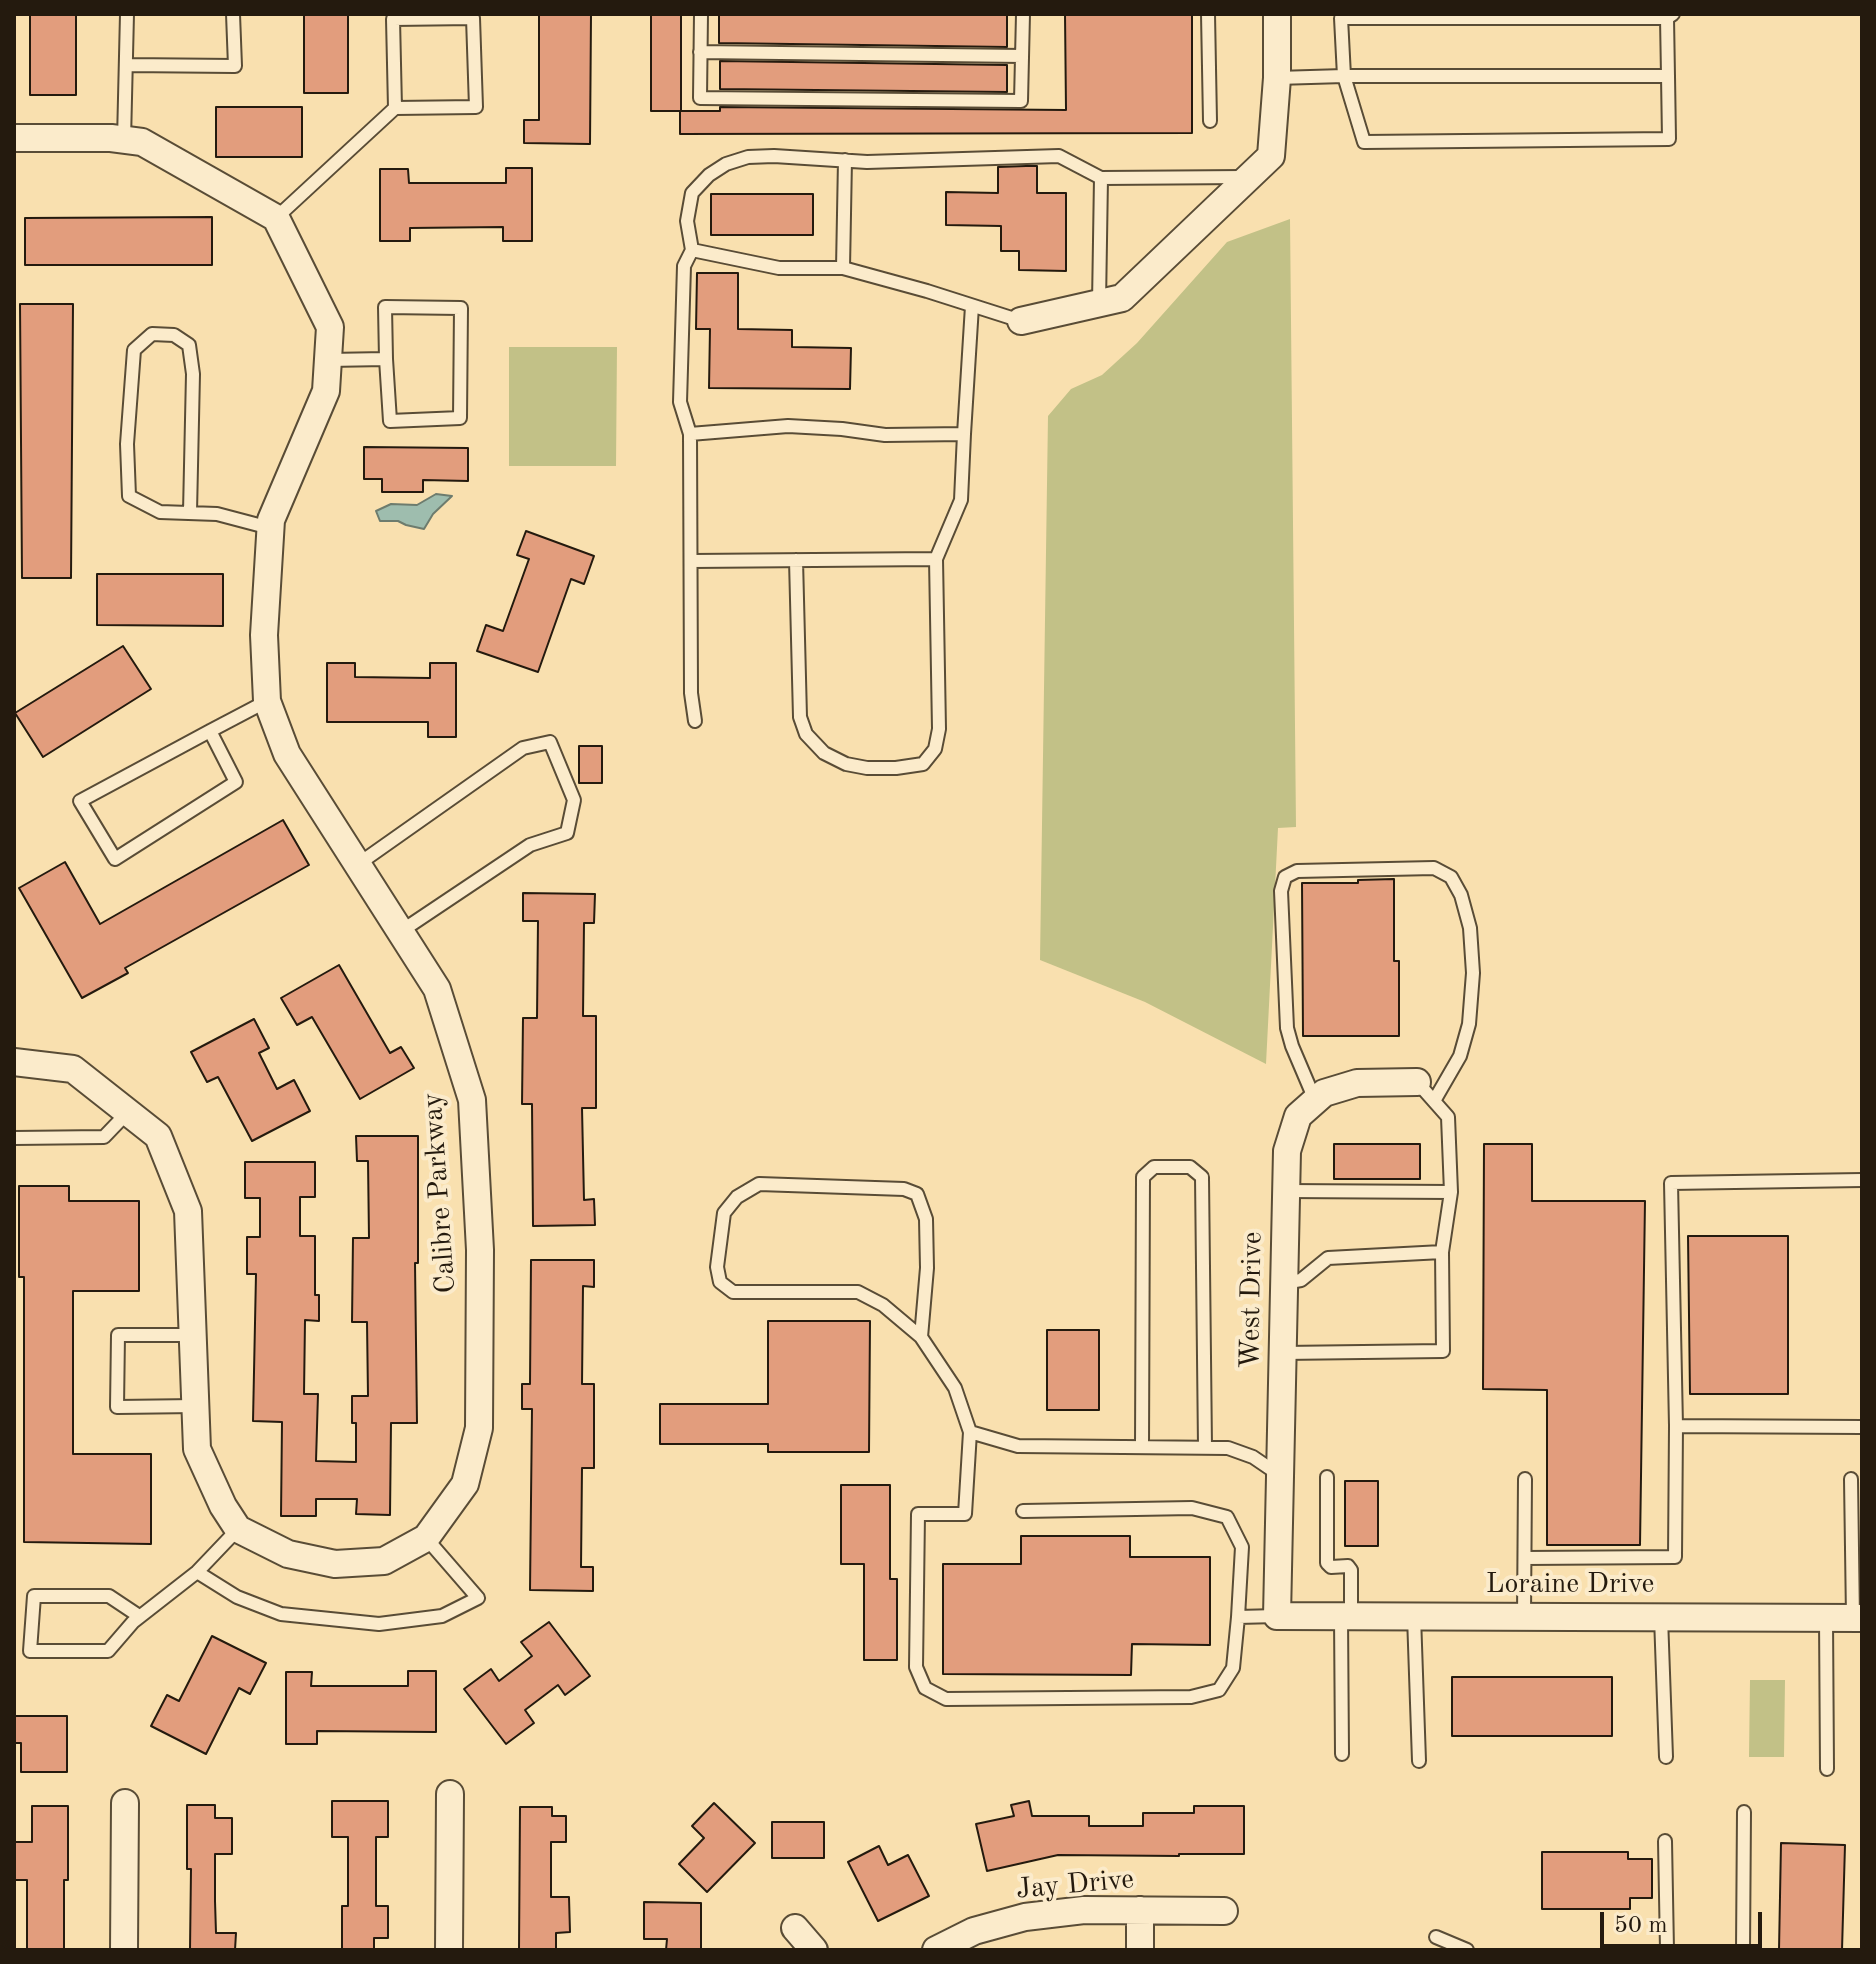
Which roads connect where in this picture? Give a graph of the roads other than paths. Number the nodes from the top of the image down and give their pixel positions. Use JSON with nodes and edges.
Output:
{"nodes":[{"id":1,"x":127,"y":14,"type":"edge"},
{"id":2,"x":233,"y":14,"type":"edge"},
{"id":3,"x":701,"y":14,"type":"edge"},
{"id":4,"x":1023,"y":14,"type":"edge"},
{"id":5,"x":1208,"y":14,"type":"edge"},
{"id":6,"x":1277,"y":14,"type":"edge"},
{"id":7,"x":1669,"y":15,"type":"edge"},
{"id":8,"x":700,"y":52,"type":"junction"},
{"id":9,"x":1022,"y":56,"type":"junction"},
{"id":10,"x":126,"y":65,"type":"junction"},
{"id":11,"x":1344,"y":76,"type":"junction"},
{"id":12,"x":1668,"y":76,"type":"junction"},
{"id":13,"x":1277,"y":78,"type":"junction"},
{"id":14,"x":395,"y":108,"type":"junction"},
{"id":15,"x":1210,"y":121,"type":"dead end"},
{"id":16,"x":14,"y":138,"type":"edge"},
{"id":17,"x":124,"y":140,"type":"junction"},
{"id":18,"x":845,"y":160,"type":"junction"},
{"id":19,"x":1248,"y":177,"type":"junction"},
{"id":20,"x":1101,"y":178,"type":"junction"},
{"id":21,"x":276,"y":218,"type":"junction"},
{"id":22,"x":692,"y":250,"type":"junction"},
{"id":23,"x":843,"y":268,"type":"junction"},
{"id":24,"x":1099,"y":303,"type":"junction"},
{"id":25,"x":972,"y":306,"type":"junction"},
{"id":26,"x":1021,"y":321,"type":"joint"},
{"id":27,"x":386,"y":359,"type":"junction"},
{"id":28,"x":328,"y":360,"type":"junction"},
{"id":29,"x":690,"y":434,"type":"junction"},
{"id":30,"x":964,"y":434,"type":"junction"},
{"id":31,"x":190,"y":512,"type":"junction"},
{"id":32,"x":270,"y":528,"type":"junction"},
{"id":33,"x":936,"y":559,"type":"junction"},
{"id":34,"x":796,"y":560,"type":"junction"},
{"id":35,"x":692,"y":561,"type":"junction"},
{"id":36,"x":267,"y":701,"type":"junction"},
{"id":37,"x":695,"y":721,"type":"dead end"},
{"id":38,"x":210,"y":731,"type":"junction"},
{"id":39,"x":357,"y":865,"type":"junction"},
{"id":40,"x":400,"y":932,"type":"junction"},
{"id":41,"x":14,"y":1062,"type":"edge"},
{"id":42,"x":1425,"y":1092,"type":"junction"},
{"id":43,"x":1315,"y":1100,"type":"junction"},
{"id":44,"x":128,"y":1112,"type":"junction"},
{"id":45,"x":14,"y":1138,"type":"edge"},
{"id":46,"x":1862,"y":1180,"type":"edge"},
{"id":47,"x":1286,"y":1191,"type":"junction"},
{"id":48,"x":1451,"y":1192,"type":"junction"},
{"id":49,"x":1442,"y":1252,"type":"junction"},
{"id":50,"x":1284,"y":1283,"type":"junction"},
{"id":51,"x":194,"y":1335,"type":"junction"},
{"id":52,"x":921,"y":1337,"type":"junction"},
{"id":53,"x":1283,"y":1353,"type":"junction"},
{"id":54,"x":196,"y":1406,"type":"junction"},
{"id":55,"x":1676,"y":1426,"type":"junction"},
{"id":56,"x":1862,"y":1427,"type":"edge"},
{"id":57,"x":970,"y":1432,"type":"junction"},
{"id":58,"x":1142,"y":1447,"type":"junction"},
{"id":59,"x":1205,"y":1447,"type":"junction"},
{"id":60,"x":1280,"y":1475,"type":"junction"},
{"id":61,"x":1327,"y":1477,"type":"dead end"},
{"id":62,"x":1525,"y":1479,"type":"dead end"},
{"id":63,"x":1851,"y":1479,"type":"dead end"},
{"id":64,"x":1023,"y":1511,"type":"dead end"},
{"id":65,"x":238,"y":1529,"type":"junction"},
{"id":66,"x":426,"y":1538,"type":"junction"},
{"id":67,"x":1525,"y":1558,"type":"junction"},
{"id":68,"x":197,"y":1572,"type":"junction"},
{"id":69,"x":139,"y":1616,"type":"junction"},
{"id":70,"x":1277,"y":1616,"type":"junction"},
{"id":71,"x":1346,"y":1616,"type":"junction"},
{"id":72,"x":1414,"y":1616,"type":"junction"},
{"id":73,"x":1238,"y":1617,"type":"junction"},
{"id":74,"x":1524,"y":1617,"type":"junction"},
{"id":75,"x":1661,"y":1617,"type":"junction"},
{"id":76,"x":1826,"y":1618,"type":"junction"},
{"id":77,"x":1858,"y":1618,"type":"edge"},
{"id":78,"x":1342,"y":1754,"type":"dead end"},
{"id":79,"x":1666,"y":1757,"type":"dead end"},
{"id":80,"x":1419,"y":1761,"type":"dead end"},
{"id":81,"x":1827,"y":1769,"type":"dead end"},
{"id":82,"x":450,"y":1794,"type":"dead end"},
{"id":83,"x":125,"y":1803,"type":"dead end"},
{"id":84,"x":1744,"y":1812,"type":"dead end"},
{"id":85,"x":1665,"y":1841,"type":"dead end"},
{"id":86,"x":1140,"y":1910,"type":"junction"},
{"id":87,"x":1224,"y":1911,"type":"dead end"},
{"id":88,"x":795,"y":1928,"type":"dead end"},
{"id":89,"x":1436,"y":1937,"type":"dead end"},
{"id":90,"x":124,"y":1950,"type":"edge"},
{"id":91,"x":449,"y":1950,"type":"edge"},
{"id":92,"x":814,"y":1950,"type":"edge"},
{"id":93,"x":936,"y":1950,"type":"edge"},
{"id":94,"x":1140,"y":1950,"type":"edge"},
{"id":95,"x":1467,"y":1950,"type":"edge"},
{"id":96,"x":1667,"y":1950,"type":"edge"},
{"id":97,"x":1743,"y":1950,"type":"edge"}],
"edges":[{"from":1,"to":10,"type":"lane"},
{"from":2,"to":10,"type":"lane"},
{"from":3,"to":8,"type":"lane"},
{"from":4,"to":9,"type":"lane"},
{"from":5,"to":15,"type":"lane"},
{"from":6,"to":13,"type":"street"},
{"from":7,"to":11,"type":"lane"},
{"from":7,"to":12,"type":"lane"},
{"from":8,"to":9,"type":"lane"},
{"from":8,"to":9,"type":"lane"},
{"from":10,"to":17,"type":"lane"},
{"from":11,"to":12,"type":"lane"},
{"from":11,"to":12,"type":"lane"},
{"from":11,"to":13,"type":"lane"},
{"from":13,"to":19,"type":"street"},
{"from":14,"to":14,"type":"lane"},
{"from":14,"to":21,"type":"lane"},
{"from":16,"to":17,"type":"street"},
{"from":17,"to":21,"type":"street"},
{"from":18,"to":20,"type":"lane"},
{"from":18,"to":22,"type":"lane"},
{"from":18,"to":23,"type":"lane"},
{"from":19,"to":20,"type":"lane"},
{"from":19,"to":24,"type":"street"},
{"from":20,"to":24,"type":"lane"},
{"from":21,"to":28,"type":"street","name":"Calibre Parkway"},
{"from":22,"to":23,"type":"lane"},
{"from":22,"to":29,"type":"lane"},
{"from":23,"to":25,"type":"lane"},
{"from":24,"to":26,"type":"street"},
{"from":25,"to":26,"type":"lane"},
{"from":25,"to":30,"type":"lane"},
{"from":27,"to":27,"type":"lane"},
{"from":27,"to":28,"type":"lane"},
{"from":28,"to":32,"type":"street","name":"Calibre Parkway"},
{"from":29,"to":30,"type":"lane"},
{"from":29,"to":35,"type":"lane"},
{"from":30,"to":33,"type":"lane"},
{"from":31,"to":31,"type":"lane"},
{"from":31,"to":32,"type":"lane"},
{"from":32,"to":36,"type":"street","name":"Calibre Parkway"},
{"from":33,"to":34,"type":"lane"},
{"from":33,"to":34,"type":"lane"},
{"from":34,"to":35,"type":"lane"},
{"from":35,"to":37,"type":"lane"},
{"from":36,"to":38,"type":"lane"},
{"from":36,"to":39,"type":"street","name":"Calibre Parkway"},
{"from":38,"to":38,"type":"lane"},
{"from":39,"to":40,"type":"street","name":"Calibre Parkway"},
{"from":39,"to":40,"type":"lane"},
{"from":40,"to":66,"type":"street","name":"Calibre Parkway"},
{"from":41,"to":44,"type":"street"},
{"from":42,"to":43,"type":"street"},
{"from":42,"to":43,"type":"lane"},
{"from":42,"to":48,"type":"lane"},
{"from":43,"to":47,"type":"street","name":"West Drive"},
{"from":44,"to":45,"type":"lane"},
{"from":44,"to":51,"type":"street"},
{"from":46,"to":55,"type":"lane"},
{"from":47,"to":48,"type":"lane"},
{"from":47,"to":50,"type":"street","name":"West Drive"},
{"from":48,"to":49,"type":"lane"},
{"from":49,"to":50,"type":"lane"},
{"from":49,"to":53,"type":"lane"},
{"from":50,"to":53,"type":"street","name":"West Drive"},
{"from":51,"to":54,"type":"street"},
{"from":51,"to":54,"type":"lane"},
{"from":52,"to":52,"type":"lane"},
{"from":52,"to":57,"type":"lane"},
{"from":53,"to":60,"type":"street","name":"West Drive"},
{"from":54,"to":65,"type":"street"},
{"from":55,"to":56,"type":"lane"},
{"from":55,"to":67,"type":"lane"},
{"from":57,"to":58,"type":"lane"},
{"from":57,"to":73,"type":"lane"},
{"from":58,"to":59,"type":"lane"},
{"from":58,"to":59,"type":"lane"},
{"from":59,"to":60,"type":"lane"},
{"from":60,"to":70,"type":"street","name":"West Drive"},
{"from":61,"to":71,"type":"lane"},
{"from":62,"to":67,"type":"lane"},
{"from":63,"to":77,"type":"lane"},
{"from":64,"to":73,"type":"lane"},
{"from":65,"to":66,"type":"street","name":"Calibre Parkway"},
{"from":65,"to":68,"type":"lane"},
{"from":66,"to":68,"type":"lane"},
{"from":67,"to":74,"type":"lane"},
{"from":68,"to":69,"type":"lane"},
{"from":69,"to":69,"type":"lane"},
{"from":70,"to":71,"type":"street","name":"Loraine Drive"},
{"from":70,"to":73,"type":"lane"},
{"from":71,"to":72,"type":"street","name":"Loraine Drive"},
{"from":71,"to":78,"type":"lane"},
{"from":72,"to":74,"type":"street","name":"Loraine Drive"},
{"from":72,"to":80,"type":"lane"},
{"from":74,"to":75,"type":"street","name":"Loraine Drive"},
{"from":75,"to":76,"type":"street","name":"Loraine Drive"},
{"from":75,"to":79,"type":"lane"},
{"from":76,"to":77,"type":"street","name":"Loraine Drive"},
{"from":76,"to":81,"type":"lane"},
{"from":82,"to":91,"type":"street"},
{"from":83,"to":90,"type":"street"},
{"from":84,"to":97,"type":"lane"},
{"from":85,"to":96,"type":"lane"},
{"from":86,"to":87,"type":"street","name":"Jay Drive"},
{"from":86,"to":93,"type":"street","name":"Jay Drive"},
{"from":86,"to":94,"type":"street"},
{"from":88,"to":92,"type":"street"},
{"from":89,"to":95,"type":"lane"}]}
